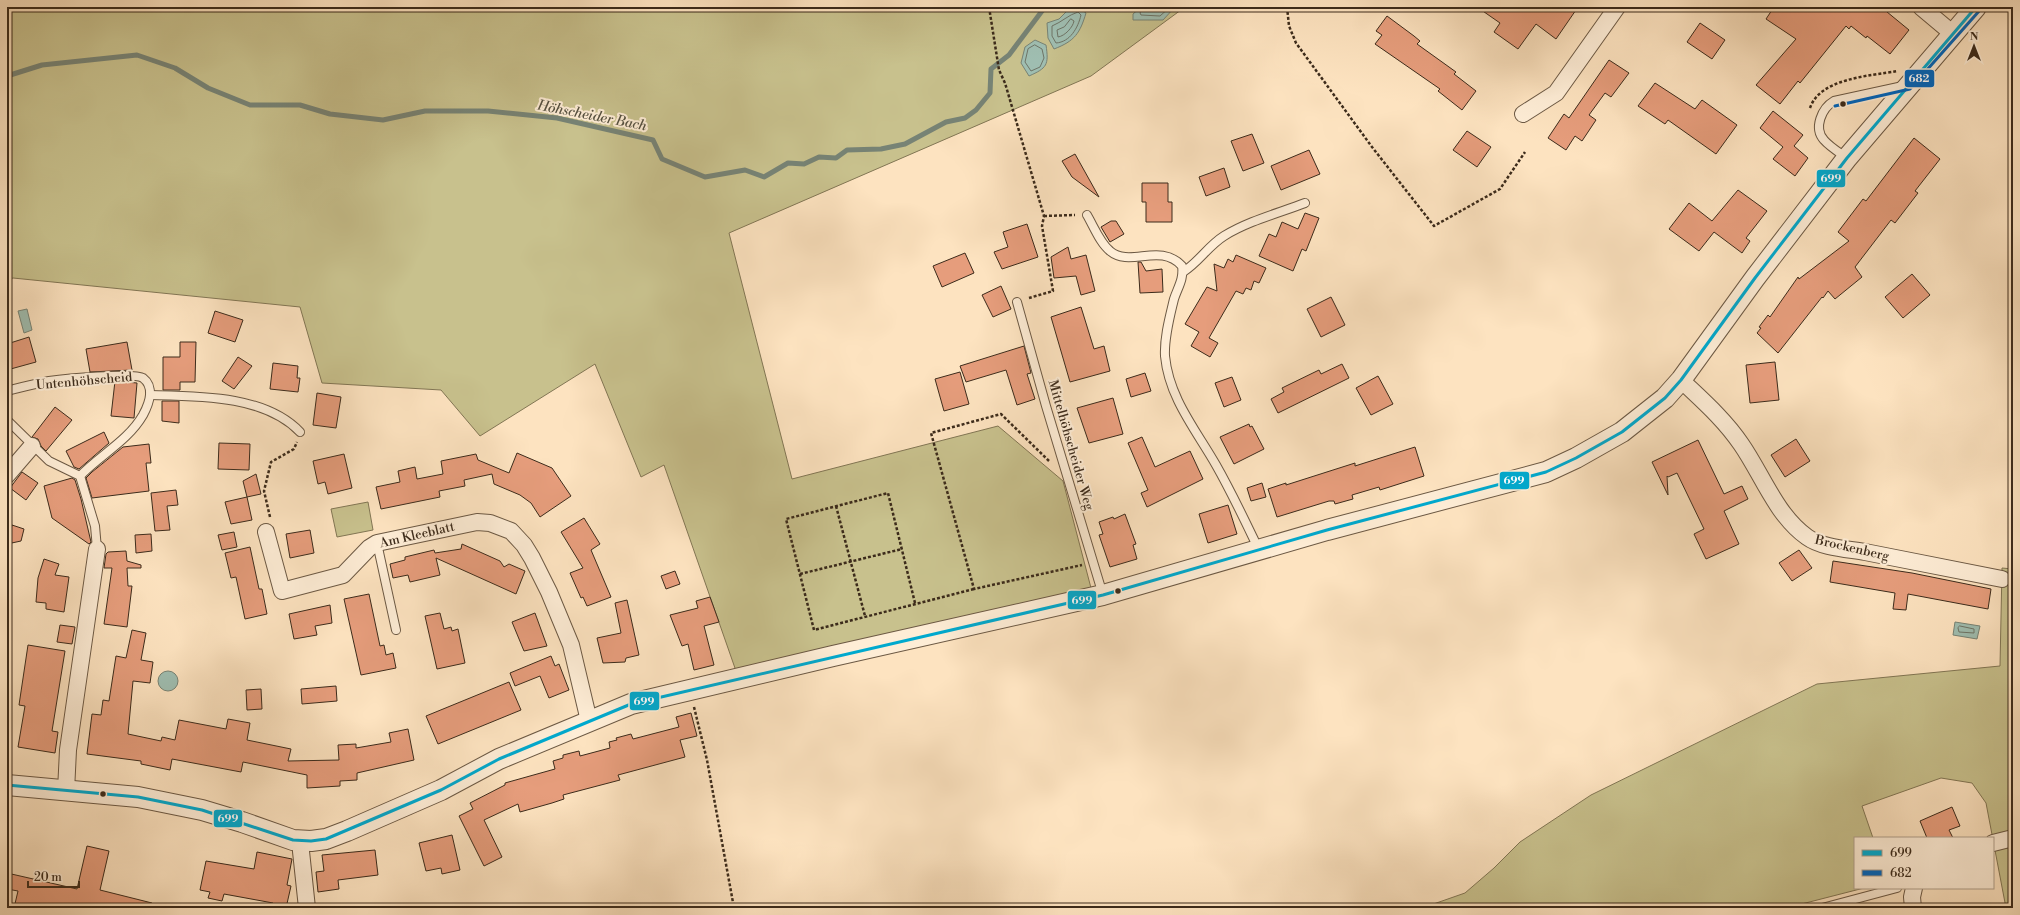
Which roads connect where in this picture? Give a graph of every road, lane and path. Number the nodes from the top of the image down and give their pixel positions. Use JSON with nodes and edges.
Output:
{"nodes":[{"id":1,"x":989,"y":7,"type":"edge"},
{"id":2,"x":1287,"y":7,"type":"edge"},
{"id":3,"x":1617,"y":7,"type":"edge"},
{"id":4,"x":1921,"y":7,"type":"edge"},
{"id":5,"x":1976,"y":7,"type":"edge"},
{"id":6,"x":1952,"y":33,"type":"junction"},
{"id":7,"x":1907,"y":85,"type":"junction"},
{"id":8,"x":1523,"y":114,"type":"dead end"},
{"id":9,"x":1525,"y":152,"type":"dead end"},
{"id":10,"x":1847,"y":158,"type":"junction"},
{"id":11,"x":1305,"y":203,"type":"dead end"},
{"id":12,"x":1087,"y":215,"type":"joint"},
{"id":13,"x":1044,"y":216,"type":"junction"},
{"id":14,"x":1183,"y":272,"type":"junction"},
{"id":15,"x":1018,"y":302,"type":"joint"},
{"id":16,"x":1681,"y":380,"type":"junction"},
{"id":17,"x":7,"y":391,"type":"edge"},
{"id":18,"x":150,"y":396,"type":"junction"},
{"id":19,"x":7,"y":420,"type":"edge"},
{"id":20,"x":300,"y":432,"type":"joint"},
{"id":21,"x":32,"y":446,"type":"junction"},
{"id":22,"x":7,"y":475,"type":"edge"},
{"id":23,"x":80,"y":476,"type":"junction"},
{"id":24,"x":1067,"y":478,"type":"junction"},
{"id":25,"x":836,"y":506,"type":"junction"},
{"id":26,"x":266,"y":532,"type":"joint"},
{"id":27,"x":377,"y":543,"type":"junction"},
{"id":28,"x":97,"y":549,"type":"joint"},
{"id":29,"x":902,"y":549,"type":"junction"},
{"id":30,"x":1259,"y":550,"type":"junction"},
{"id":31,"x":851,"y":561,"type":"junction"},
{"id":32,"x":1092,"y":563,"type":"junction"},
{"id":33,"x":800,"y":574,"type":"junction"},
{"id":34,"x":2002,"y":579,"type":"dead end"},
{"id":35,"x":974,"y":589,"type":"junction"},
{"id":36,"x":1102,"y":595,"type":"junction"},
{"id":37,"x":915,"y":603,"type":"junction"},
{"id":38,"x":865,"y":616,"type":"junction"},
{"id":39,"x":396,"y":630,"type":"dead end"},
{"id":40,"x":689,"y":689,"type":"junction"},
{"id":41,"x":589,"y":721,"type":"junction"},
{"id":42,"x":7,"y":786,"type":"edge"},
{"id":43,"x":66,"y":791,"type":"junction"},
{"id":44,"x":2013,"y":838,"type":"edge"},
{"id":45,"x":300,"y":842,"type":"junction"},
{"id":46,"x":1994,"y":843,"type":"edge"},
{"id":47,"x":1893,"y":889,"type":"edge"},
{"id":48,"x":1914,"y":889,"type":"edge"},
{"id":49,"x":307,"y":908,"type":"edge"},
{"id":50,"x":734,"y":908,"type":"edge"},
{"id":51,"x":1822,"y":908,"type":"edge"},
{"id":52,"x":1913,"y":908,"type":"edge"}],
"edges":[{"from":1,"to":13,"type":"path"},
{"from":2,"to":9,"type":"path"},
{"from":3,"to":8,"type":"street"},
{"from":4,"to":6,"type":"street"},
{"from":5,"to":6,"type":"street"},
{"from":6,"to":7,"type":"street"},
{"from":7,"to":10,"type":"street"},
{"from":7,"to":10,"type":"lane"},
{"from":10,"to":16,"type":"street"},
{"from":11,"to":14,"type":"lane"},
{"from":12,"to":13,"type":"path"},
{"from":12,"to":14,"type":"lane"},
{"from":13,"to":15,"type":"path"},
{"from":14,"to":30,"type":"lane"},
{"from":15,"to":24,"type":"lane","name":"Mittelhöhscheider Weg"},
{"from":16,"to":30,"type":"street"},
{"from":16,"to":34,"type":"street","name":"Brockenberg"},
{"from":17,"to":18,"type":"lane","name":"Untenhöhscheid"},
{"from":18,"to":20,"type":"lane"},
{"from":18,"to":23,"type":"lane"},
{"from":19,"to":21,"type":"lane"},
{"from":20,"to":26,"type":"path"},
{"from":21,"to":22,"type":"street"},
{"from":21,"to":23,"type":"lane"},
{"from":23,"to":28,"type":"lane"},
{"from":24,"to":32,"type":"lane","name":"Mittelhöhscheider Weg"},
{"from":24,"to":35,"type":"path"},
{"from":25,"to":29,"type":"path"},
{"from":25,"to":31,"type":"path"},
{"from":25,"to":33,"type":"path"},
{"from":26,"to":27,"type":"street","name":"Am Kleeblatt"},
{"from":27,"to":39,"type":"lane"},
{"from":27,"to":41,"type":"street","name":"Am Kleeblatt"},
{"from":28,"to":43,"type":"street"},
{"from":29,"to":31,"type":"path"},
{"from":29,"to":37,"type":"path"},
{"from":30,"to":36,"type":"street"},
{"from":31,"to":33,"type":"path"},
{"from":31,"to":38,"type":"path"},
{"from":32,"to":35,"type":"path"},
{"from":32,"to":36,"type":"lane","name":"Mittelhöhscheider Weg"},
{"from":33,"to":38,"type":"path"},
{"from":35,"to":37,"type":"path"},
{"from":36,"to":40,"type":"street"},
{"from":37,"to":38,"type":"path"},
{"from":40,"to":41,"type":"street"},
{"from":40,"to":50,"type":"path"},
{"from":41,"to":45,"type":"street"},
{"from":42,"to":43,"type":"street"},
{"from":43,"to":45,"type":"street"},
{"from":44,"to":46,"type":"street"},
{"from":45,"to":49,"type":"street"},
{"from":47,"to":51,"type":"lane"},
{"from":48,"to":52,"type":"street"}]}
